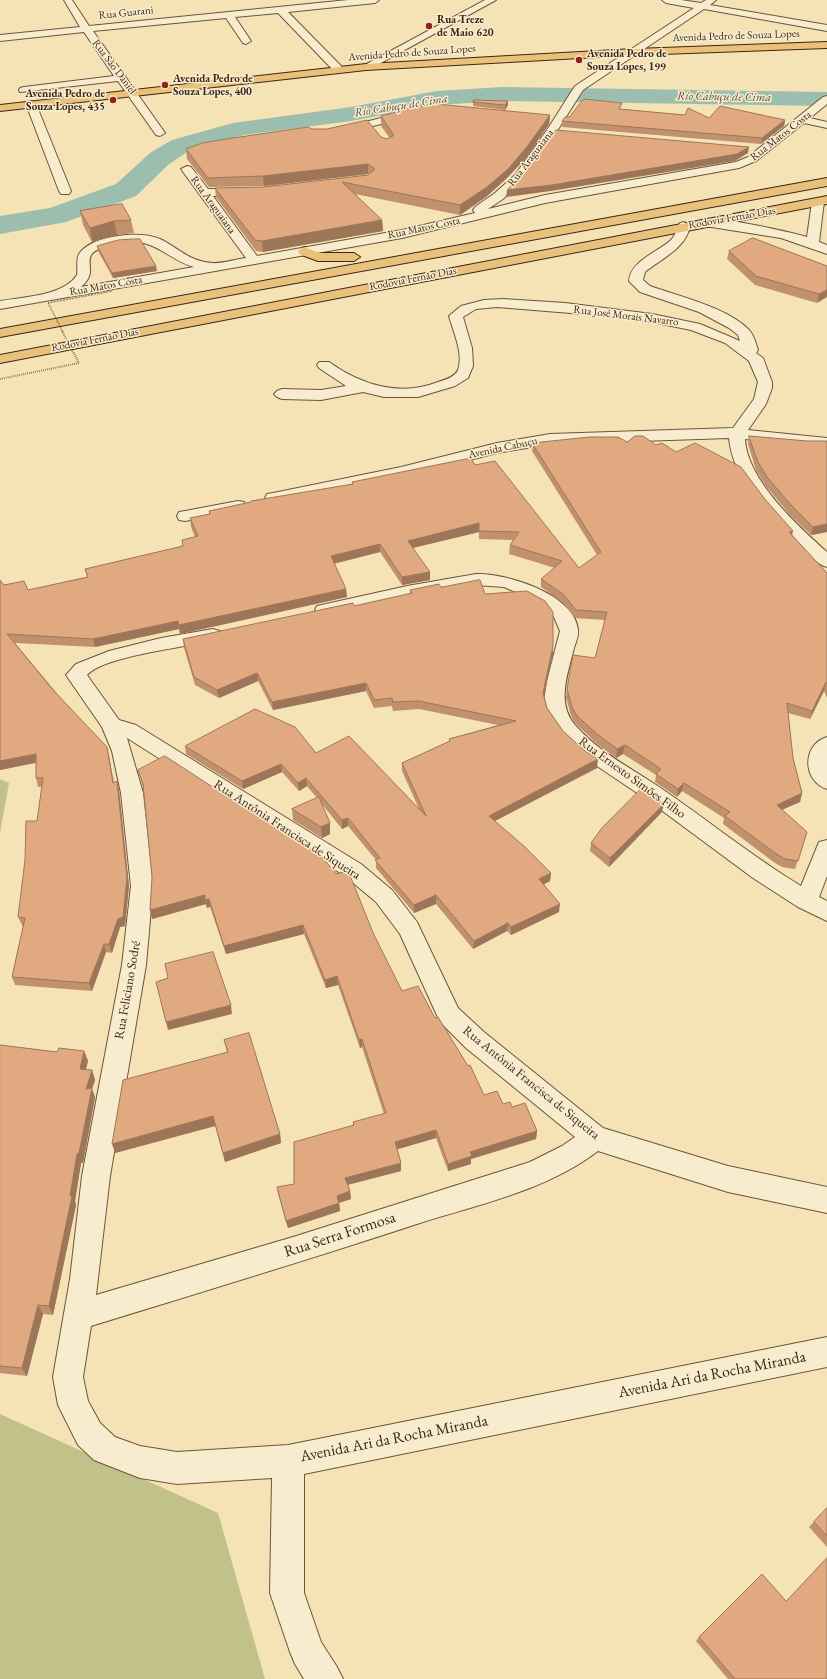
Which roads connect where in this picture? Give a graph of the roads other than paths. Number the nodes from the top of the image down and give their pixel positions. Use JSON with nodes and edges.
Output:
{"nodes":[{"id":1,"x":68,"y":0,"type":"edge"},
{"id":2,"x":375,"y":0,"type":"edge"},
{"id":3,"x":492,"y":0,"type":"edge"},
{"id":4,"x":666,"y":0,"type":"edge"},
{"id":5,"x":712,"y":0,"type":"edge"},
{"id":6,"x":703,"y":6,"type":"junction"},
{"id":7,"x":280,"y":9,"type":"junction"},
{"id":8,"x":228,"y":15,"type":"junction"},
{"id":9,"x":827,"y":28,"type":"edge"},
{"id":10,"x":86,"y":30,"type":"junction"},
{"id":11,"x":0,"y":38,"type":"edge"},
{"id":12,"x":246,"y":41,"type":"dead end"},
{"id":13,"x":827,"y":45,"type":"edge"},
{"id":14,"x":634,"y":52,"type":"junction"},
{"id":15,"x":366,"y":67,"type":"junction"},
{"id":16,"x":339,"y":70,"type":"junction"},
{"id":17,"x":122,"y":78,"type":"junction"},
{"id":18,"x":24,"y":90,"type":"dead end"},
{"id":19,"x":134,"y":93,"type":"junction"},
{"id":20,"x":824,"y":102,"type":"edge"},
{"id":21,"x":31,"y":104,"type":"junction"},
{"id":22,"x":0,"y":108,"type":"edge"},
{"id":23,"x":422,"y":110,"type":"edge"},
{"id":24,"x":544,"y":118,"type":"edge"},
{"id":25,"x":803,"y":119,"type":"junction"},
{"id":26,"x":559,"y":120,"type":"junction"},
{"id":27,"x":371,"y":124,"type":"junction"},
{"id":28,"x":827,"y":125,"type":"edge"},
{"id":29,"x":333,"y":132,"type":"edge"},
{"id":30,"x":552,"y":132,"type":"junction"},
{"id":31,"x":160,"y":133,"type":"dead end"},
{"id":32,"x":567,"y":133,"type":"edge"},
{"id":33,"x":378,"y":134,"type":"edge"},
{"id":34,"x":748,"y":148,"type":"edge"},
{"id":35,"x":764,"y":150,"type":"junction"},
{"id":36,"x":187,"y":169,"type":"dead end"},
{"id":37,"x":827,"y":182,"type":"edge"},
{"id":38,"x":65,"y":191,"type":"dead end"},
{"id":39,"x":256,"y":191,"type":"edge"},
{"id":40,"x":204,"y":193,"type":"junction"},
{"id":41,"x":823,"y":201,"type":"edge"},
{"id":42,"x":463,"y":220,"type":"junction"},
{"id":43,"x":705,"y":222,"type":"junction"},
{"id":44,"x":684,"y":226,"type":"junction"},
{"id":45,"x":813,"y":242,"type":"junction"},
{"id":46,"x":827,"y":250,"type":"edge"},
{"id":47,"x":304,"y":251,"type":"junction"},
{"id":48,"x":415,"y":256,"type":"junction"},
{"id":49,"x":254,"y":260,"type":"junction"},
{"id":50,"x":215,"y":267,"type":"junction"},
{"id":51,"x":57,"y":295,"type":"junction"},
{"id":52,"x":0,"y":305,"type":"edge"},
{"id":53,"x":0,"y":333,"type":"edge"},
{"id":54,"x":753,"y":355,"type":"junction"},
{"id":55,"x":0,"y":358,"type":"edge"},
{"id":56,"x":324,"y":366,"type":"dead end"},
{"id":57,"x":364,"y":387,"type":"junction"},
{"id":58,"x":282,"y":394,"type":"dead end"},
{"id":59,"x":737,"y":433,"type":"junction"},
{"id":60,"x":827,"y":443,"type":"edge"},
{"id":61,"x":185,"y":516,"type":"dead end"},
{"id":62,"x":827,"y":562,"type":"edge"},
{"id":63,"x":303,"y":614,"type":"edge"},
{"id":64,"x":228,"y":632,"type":"edge"},
{"id":65,"x":112,"y":725,"type":"junction"},
{"id":66,"x":827,"y":744,"type":"edge"},
{"id":67,"x":827,"y":781,"type":"edge"},
{"id":68,"x":827,"y":848,"type":"edge"},
{"id":69,"x":806,"y":901,"type":"junction"},
{"id":70,"x":827,"y":912,"type":"edge"},
{"id":71,"x":595,"y":1138,"type":"junction"},
{"id":72,"x":827,"y":1200,"type":"edge"},
{"id":73,"x":78,"y":1315,"type":"junction"},
{"id":74,"x":827,"y":1352,"type":"edge"},
{"id":75,"x":288,"y":1461,"type":"junction"},
{"id":76,"x":325,"y":1679,"type":"edge"}],
"edges":[{"from":1,"to":10,"type":"street","name":"Rua São Daniel"},
{"from":2,"to":7,"type":"street","name":"Rua Guarani"},
{"from":3,"to":15,"type":"street"},
{"from":4,"to":6,"type":"street"},
{"from":5,"to":6,"type":"street"},
{"from":6,"to":9,"type":"street"},
{"from":6,"to":14,"type":"street"},
{"from":7,"to":8,"type":"street","name":"Rua Guarani"},
{"from":7,"to":16,"type":"street"},
{"from":8,"to":10,"type":"street","name":"Rua Guarani"},
{"from":8,"to":12,"type":"street"},
{"from":10,"to":11,"type":"street","name":"Rua Guarani"},
{"from":10,"to":17,"type":"street","name":"Rua São Daniel"},
{"from":13,"to":14,"type":"main road","name":"Avenida Pedro de Souza Lopes"},
{"from":14,"to":15,"type":"main road","name":"Avenida Pedro de Souza Lopes"},
{"from":14,"to":26,"type":"street","name":"Rua Araguaiana"},
{"from":15,"to":16,"type":"main road","name":"Avenida Pedro de Souza Lopes"},
{"from":16,"to":19,"type":"main road","name":"Avenida Pedro de Souza Lopes"},
{"from":17,"to":18,"type":"street"},
{"from":17,"to":19,"type":"street","name":"Rua São Daniel"},
{"from":19,"to":21,"type":"main road","name":"Avenida Pedro de Souza Lopes"},
{"from":19,"to":31,"type":"street","name":"Rua São Daniel"},
{"from":20,"to":25,"type":"street","name":"Rua Matos Costa"},
{"from":21,"to":22,"type":"main road","name":"Avenida Pedro de Souza Lopes"},
{"from":21,"to":38,"type":"street"},
{"from":23,"to":27,"type":"street"},
{"from":24,"to":26,"type":"street"},
{"from":25,"to":28,"type":"street"},
{"from":25,"to":35,"type":"street","name":"Rua Matos Costa"},
{"from":26,"to":30,"type":"street","name":"Rua Araguaiana"},
{"from":27,"to":29,"type":"street"},
{"from":27,"to":33,"type":"street"},
{"from":30,"to":32,"type":"street"},
{"from":30,"to":42,"type":"street","name":"Rua Araguaiana"},
{"from":34,"to":35,"type":"street"},
{"from":35,"to":42,"type":"street","name":"Rua Matos Costa"},
{"from":36,"to":40,"type":"street","name":"Rua Araguaiana"},
{"from":37,"to":48,"type":"main road","name":"Rodovia Fernão Dias"},
{"from":39,"to":40,"type":"street"},
{"from":40,"to":49,"type":"street","name":"Rua Araguaiana"},
{"from":41,"to":43,"type":"main road","name":"Rodovia Fernão Dias"},
{"from":41,"to":45,"type":"street"},
{"from":42,"to":47,"type":"street","name":"Rua Matos Costa"},
{"from":43,"to":44,"type":"main road","name":"Rodovia Fernão Dias"},
{"from":43,"to":45,"type":"street"},
{"from":44,"to":54,"type":"street"},
{"from":44,"to":55,"type":"main road","name":"Rodovia Fernão Dias"},
{"from":45,"to":46,"type":"street"},
{"from":47,"to":48,"type":"main road"},
{"from":47,"to":49,"type":"street","name":"Rua Matos Costa"},
{"from":48,"to":53,"type":"main road","name":"Rodovia Fernão Dias"},
{"from":49,"to":50,"type":"street","name":"Rua Matos Costa"},
{"from":50,"to":51,"type":"street","name":"Rua Matos Costa"},
{"from":50,"to":51,"type":"street"},
{"from":51,"to":52,"type":"street","name":"Rua Matos Costa"},
{"from":54,"to":57,"type":"street","name":"Rua José Morais Navarro"},
{"from":54,"to":59,"type":"street","name":"Rua José Morais Navarro"},
{"from":56,"to":57,"type":"street","name":"Rua José Morais Navarro"},
{"from":57,"to":58,"type":"street"},
{"from":59,"to":60,"type":"street","name":"Avenida Cabuçu"},
{"from":59,"to":61,"type":"street","name":"Avenida Cabuçu"},
{"from":59,"to":62,"type":"street"},
{"from":63,"to":69,"type":"street","name":"Rua Ernesto Simões Filho"},
{"from":64,"to":65,"type":"street","name":"Rua Feliciano Sodré"},
{"from":65,"to":71,"type":"street","name":"Rua Antônia Francisca de Siqueira"},
{"from":65,"to":73,"type":"street","name":"Rua Feliciano Sodré"},
{"from":66,"to":67,"type":"street"},
{"from":68,"to":69,"type":"street"},
{"from":69,"to":70,"type":"street","name":"Rua Ernesto Simões Filho"},
{"from":71,"to":72,"type":"street","name":"Rua Antônia Francisca de Siqueira"},
{"from":71,"to":73,"type":"street","name":"Rua Serra Formosa"},
{"from":73,"to":75,"type":"street","name":"Avenida Ari da Rocha Miranda"},
{"from":74,"to":75,"type":"street","name":"Avenida Ari da Rocha Miranda"},
{"from":75,"to":76,"type":"street"}]}
